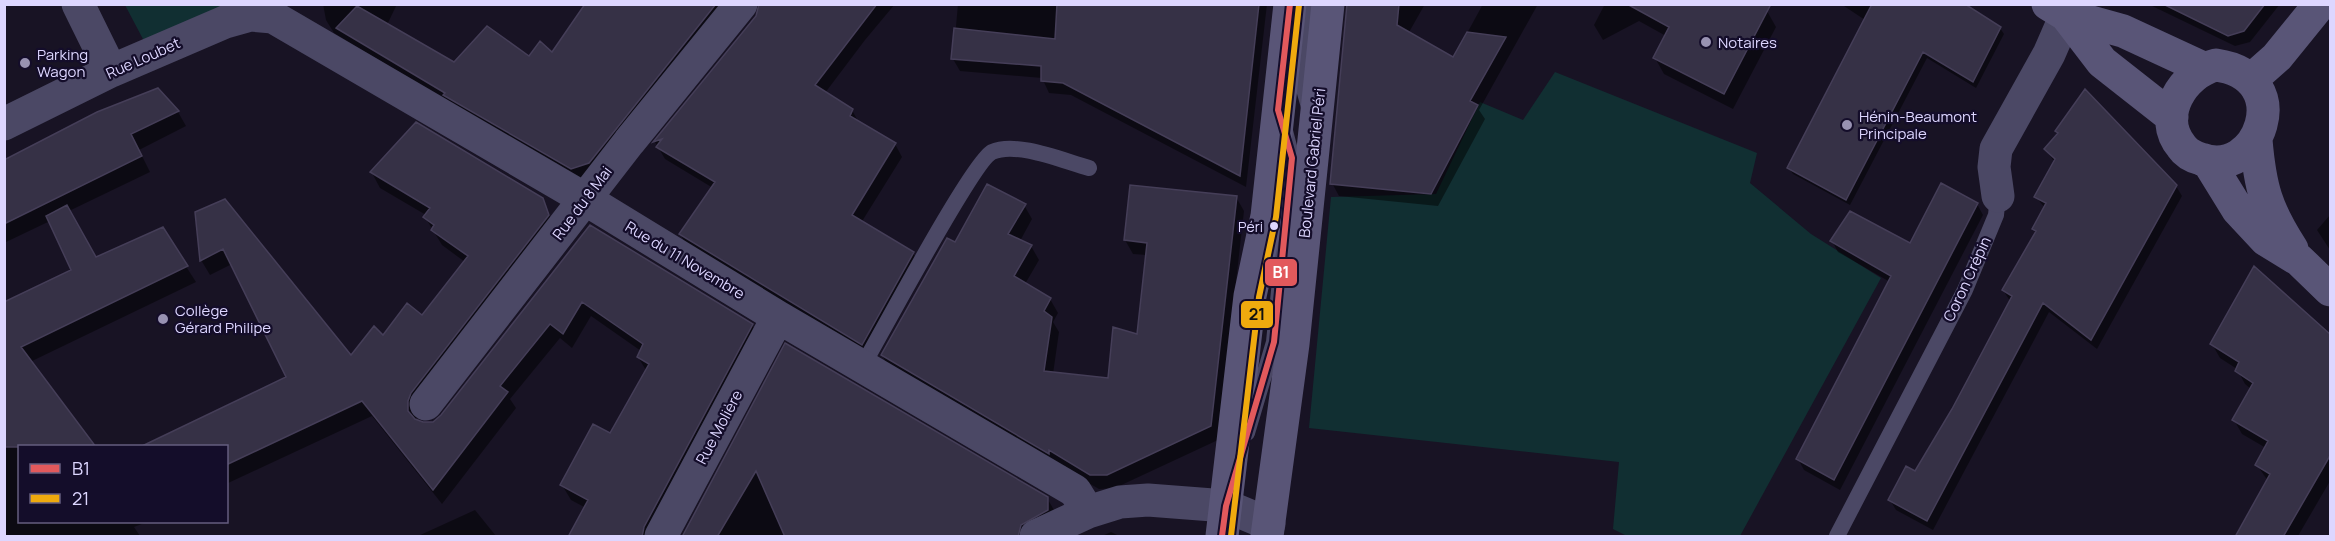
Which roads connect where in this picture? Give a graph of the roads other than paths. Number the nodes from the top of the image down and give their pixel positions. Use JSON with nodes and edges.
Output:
{"nodes":[{"id":1,"x":78,"y":4,"type":"edge"},
{"id":2,"x":741,"y":4,"type":"edge"},
{"id":3,"x":1290,"y":4,"type":"edge"},
{"id":4,"x":1310,"y":4,"type":"edge"},
{"id":5,"x":1328,"y":4,"type":"edge"},
{"id":6,"x":2320,"y":4,"type":"edge"},
{"id":7,"x":2057,"y":10,"type":"edge"},
{"id":8,"x":277,"y":11,"type":"edge"},
{"id":9,"x":2204,"y":68,"type":"junction"},
{"id":10,"x":111,"y":71,"type":"junction"},
{"id":11,"x":2251,"y":80,"type":"junction"},
{"id":12,"x":2172,"y":117,"type":"junction"},
{"id":13,"x":4,"y":124,"type":"edge"},
{"id":14,"x":1315,"y":131,"type":"junction"},
{"id":15,"x":2256,"y":140,"type":"junction"},
{"id":16,"x":2209,"y":163,"type":"junction"},
{"id":17,"x":1089,"y":168,"type":"dead end"},
{"id":18,"x":1998,"y":196,"type":"joint"},
{"id":19,"x":585,"y":199,"type":"junction"},
{"id":20,"x":2299,"y":260,"type":"junction"},
{"id":21,"x":2331,"y":290,"type":"edge"},
{"id":22,"x":778,"y":317,"type":"junction"},
{"id":23,"x":862,"y":367,"type":"junction"},
{"id":24,"x":426,"y":404,"type":"dead end"},
{"id":25,"x":1088,"y":512,"type":"junction"},
{"id":26,"x":1224,"y":521,"type":"edge"},
{"id":27,"x":1266,"y":532,"type":"edge"},
{"id":28,"x":661,"y":537,"type":"edge"},
{"id":29,"x":1036,"y":537,"type":"edge"},
{"id":30,"x":1837,"y":537,"type":"edge"}],
"edges":[{"from":1,"to":10,"type":"street"},
{"from":2,"to":19,"type":"street","name":"Rue du 8 Mai"},
{"from":3,"to":26,"type":"main road"},
{"from":4,"to":14,"type":"lane"},
{"from":5,"to":14,"type":"main road","name":"Boulevard Gabriel Péri"},
{"from":6,"to":11,"type":"main road"},
{"from":7,"to":9,"type":"main road"},
{"from":7,"to":12,"type":"main road"},
{"from":7,"to":18,"type":"street","name":"Coron Crépin"},
{"from":8,"to":10,"type":"street","name":"Rue Loubet"},
{"from":8,"to":19,"type":"street","name":"Rue du 11 Novembre"},
{"from":9,"to":11,"type":"main road"},
{"from":9,"to":12,"type":"main road"},
{"from":10,"to":13,"type":"street","name":"Rue Loubet"},
{"from":11,"to":15,"type":"main road"},
{"from":12,"to":16,"type":"main road"},
{"from":14,"to":27,"type":"main road","name":"Boulevard Gabriel Péri"},
{"from":15,"to":16,"type":"main road"},
{"from":15,"to":20,"type":"main road"},
{"from":16,"to":20,"type":"main road"},
{"from":17,"to":23,"type":"lane"},
{"from":18,"to":30,"type":"lane","name":"Coron Crépin"},
{"from":19,"to":22,"type":"street","name":"Rue du 11 Novembre"},
{"from":19,"to":24,"type":"street","name":"Rue du 8 Mai"},
{"from":20,"to":21,"type":"main road"},
{"from":22,"to":23,"type":"street","name":"Rue du 11 Novembre"},
{"from":22,"to":28,"type":"street","name":"Rue Molière"},
{"from":23,"to":25,"type":"street","name":"Rue du 11 Novembre"},
{"from":25,"to":26,"type":"street"},
{"from":25,"to":29,"type":"street"},
{"from":26,"to":27,"type":"street"}]}
